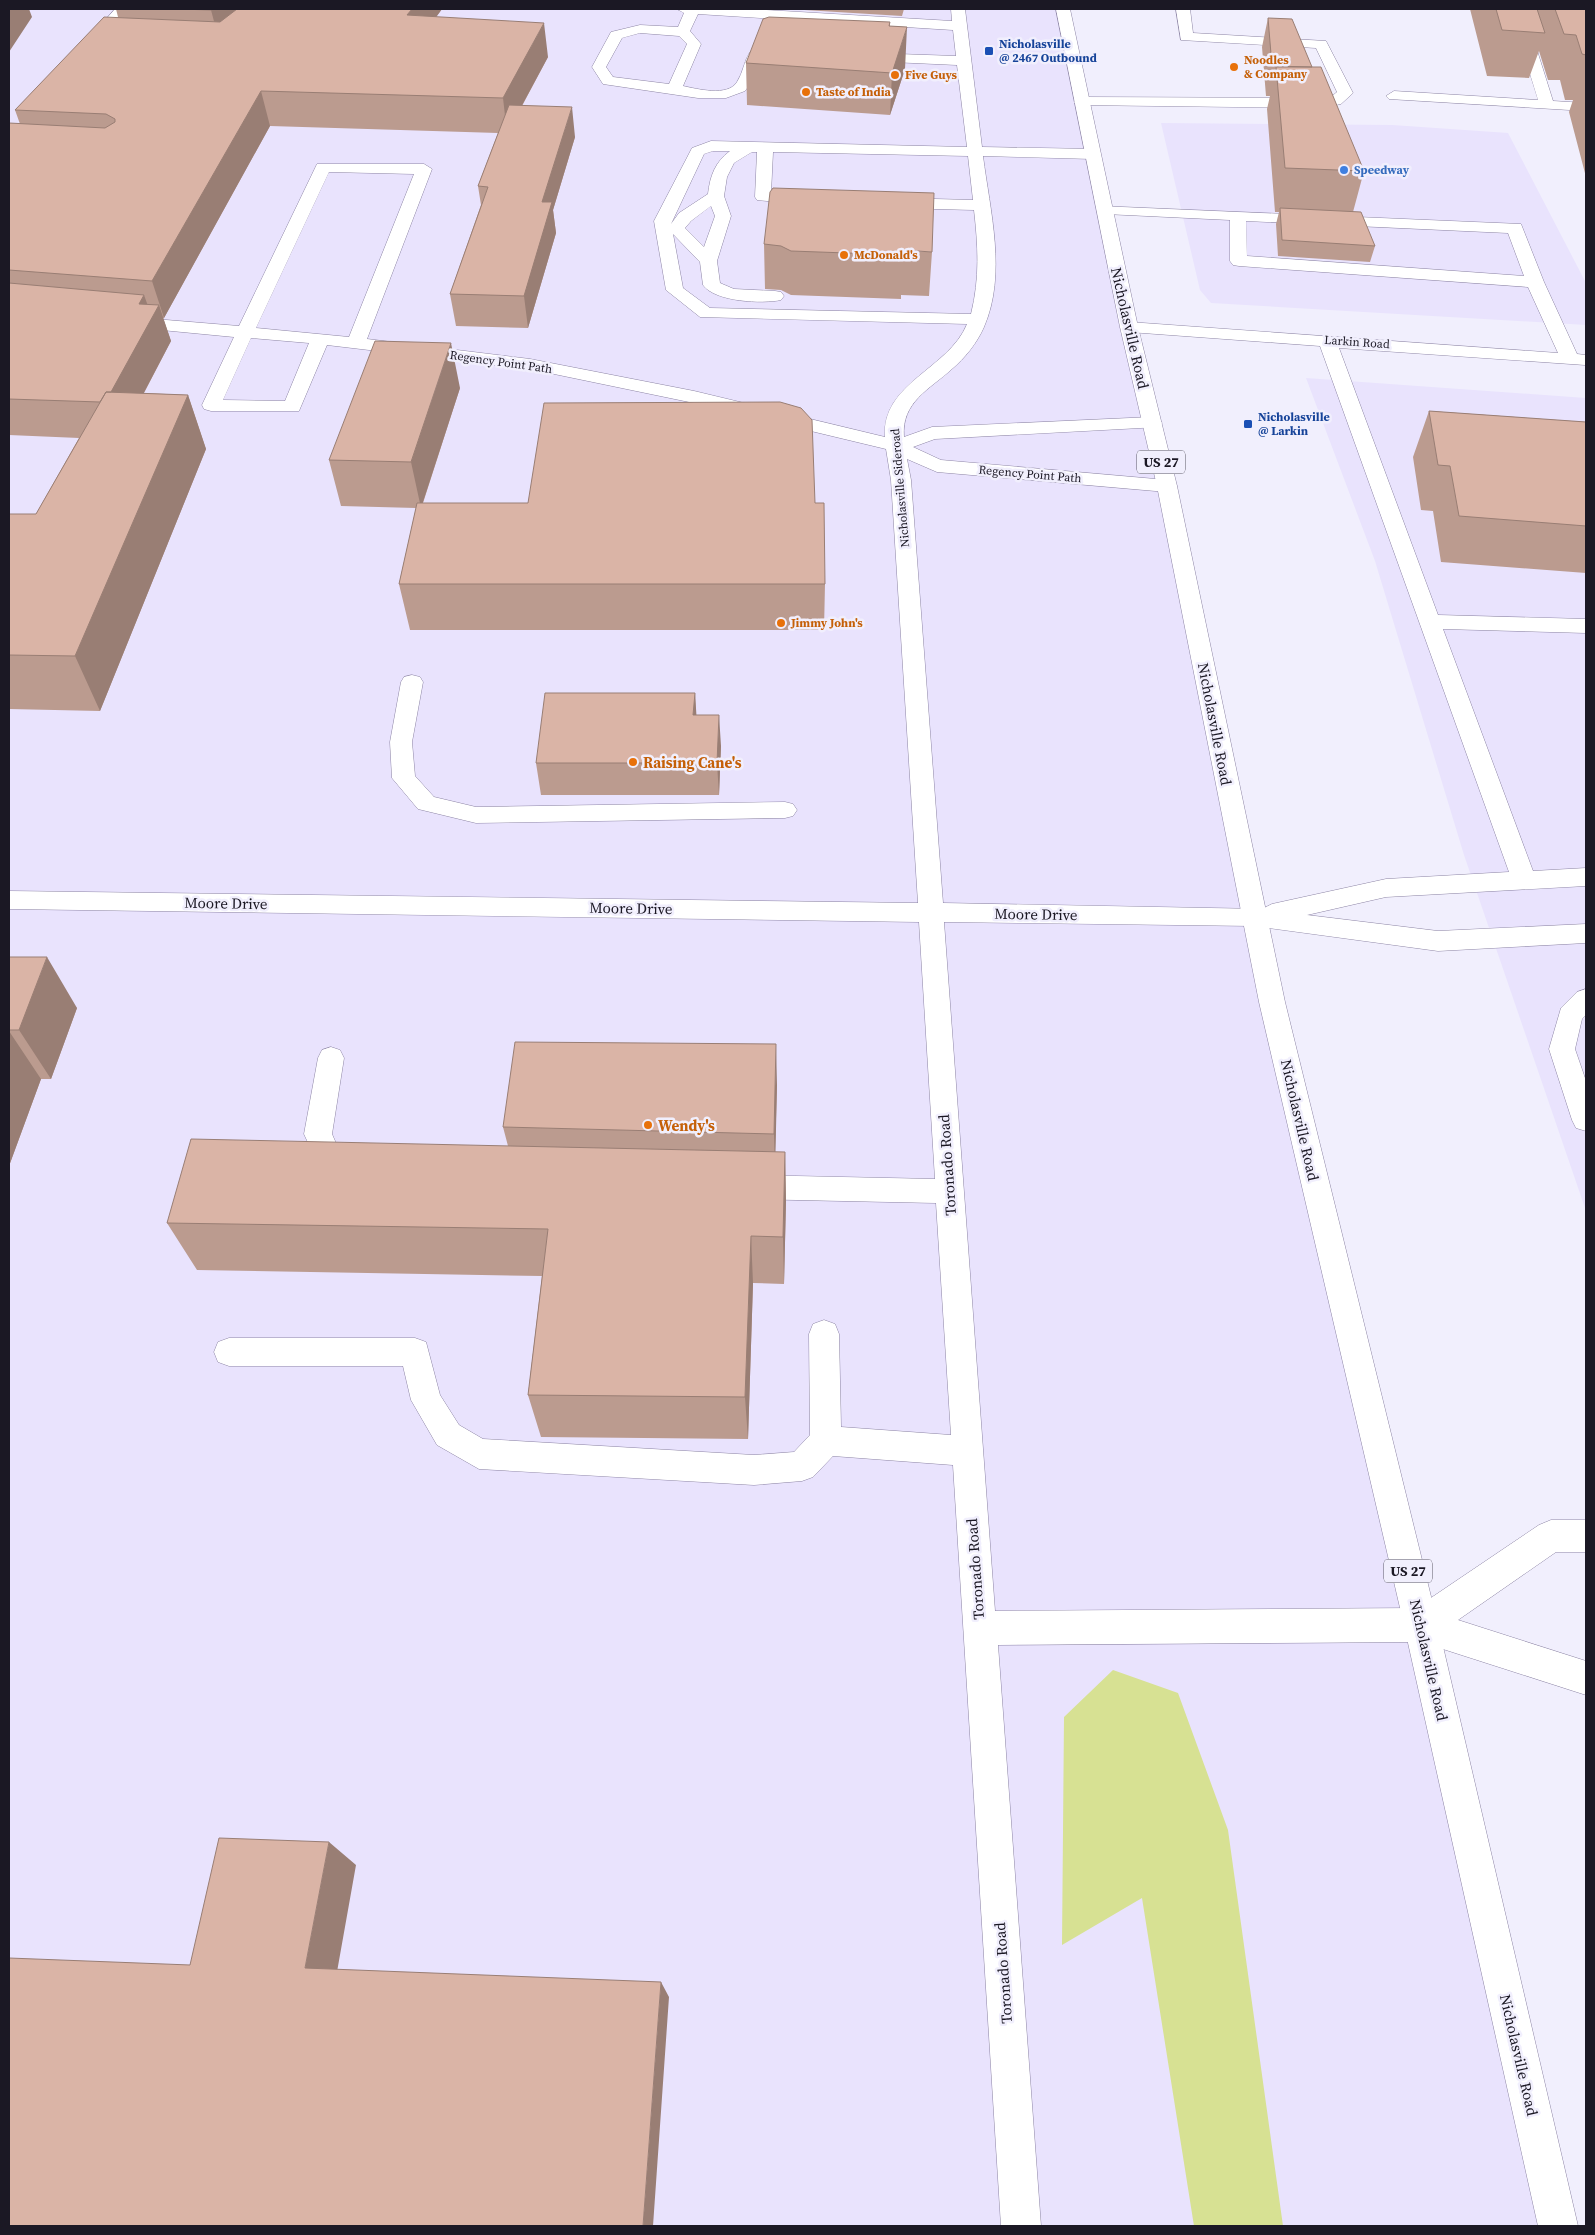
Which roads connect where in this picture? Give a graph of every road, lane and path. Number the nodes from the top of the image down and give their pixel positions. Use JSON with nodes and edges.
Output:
{"nodes":[{"id":1,"x":122,"y":9,"type":"edge"},
{"id":2,"x":684,"y":9,"type":"edge"},
{"id":3,"x":692,"y":9,"type":"edge"},
{"id":4,"x":1064,"y":9,"type":"edge"},
{"id":5,"x":1182,"y":9,"type":"edge"},
{"id":6,"x":1518,"y":9,"type":"edge"},
{"id":7,"x":1528,"y":9,"type":"edge"},
{"id":8,"x":778,"y":14,"type":"junction"},
{"id":9,"x":959,"y":17,"type":"edge"},
{"id":10,"x":683,"y":32,"type":"junction"},
{"id":11,"x":111,"y":45,"type":"edge"},
{"id":12,"x":857,"y":57,"type":"edge"},
{"id":13,"x":964,"y":61,"type":"junction"},
{"id":14,"x":674,"y":89,"type":"junction"},
{"id":15,"x":1394,"y":96,"type":"dead end"},
{"id":16,"x":1082,"y":102,"type":"junction"},
{"id":17,"x":1547,"y":105,"type":"junction"},
{"id":18,"x":1586,"y":107,"type":"edge"},
{"id":19,"x":758,"y":146,"type":"junction"},
{"id":20,"x":975,"y":153,"type":"junction"},
{"id":21,"x":1093,"y":154,"type":"junction"},
{"id":22,"x":716,"y":196,"type":"junction"},
{"id":23,"x":827,"y":201,"type":"edge"},
{"id":24,"x":876,"y":202,"type":"edge"},
{"id":25,"x":981,"y":205,"type":"junction"},
{"id":26,"x":1105,"y":209,"type":"junction"},
{"id":27,"x":1238,"y":215,"type":"junction"},
{"id":28,"x":708,"y":261,"type":"junction"},
{"id":29,"x":1535,"y":282,"type":"junction"},
{"id":30,"x":788,"y":297,"type":"dead end"},
{"id":31,"x":886,"y":300,"type":"dead end"},
{"id":32,"x":981,"y":311,"type":"junction"},
{"id":33,"x":117,"y":321,"type":"edge"},
{"id":34,"x":1129,"y":327,"type":"junction"},
{"id":35,"x":246,"y":332,"type":"junction"},
{"id":36,"x":320,"y":339,"type":"junction"},
{"id":37,"x":1327,"y":340,"type":"junction"},
{"id":38,"x":356,"y":344,"type":"junction"},
{"id":39,"x":1578,"y":359,"type":"edge"},
{"id":40,"x":1152,"y":423,"type":"junction"},
{"id":41,"x":897,"y":446,"type":"junction"},
{"id":42,"x":1167,"y":486,"type":"junction"},
{"id":43,"x":1430,"y":622,"type":"junction"},
{"id":44,"x":1586,"y":626,"type":"edge"},
{"id":45,"x":412,"y":682,"type":"dead end"},
{"id":46,"x":785,"y":810,"type":"dead end"},
{"id":47,"x":1586,"y":877,"type":"edge"},
{"id":48,"x":1524,"y":880,"type":"junction"},
{"id":49,"x":9,"y":900,"type":"edge"},
{"id":50,"x":929,"y":912,"type":"junction"},
{"id":51,"x":1254,"y":916,"type":"junction"},
{"id":52,"x":1586,"y":934,"type":"edge"},
{"id":53,"x":1586,"y":999,"type":"edge"},
{"id":54,"x":330,"y":1058,"type":"dead end"},
{"id":55,"x":1586,"y":1120,"type":"edge"},
{"id":56,"x":370,"y":1174,"type":"edge"},
{"id":57,"x":726,"y":1187,"type":"edge"},
{"id":58,"x":949,"y":1191,"type":"junction"},
{"id":59,"x":824,"y":1334,"type":"dead end"},
{"id":60,"x":229,"y":1352,"type":"dead end"},
{"id":61,"x":826,"y":1441,"type":"junction"},
{"id":62,"x":967,"y":1451,"type":"junction"},
{"id":63,"x":1586,"y":1536,"type":"edge"},
{"id":64,"x":1421,"y":1625,"type":"junction"},
{"id":65,"x":979,"y":1628,"type":"junction"},
{"id":66,"x":1586,"y":1678,"type":"edge"},
{"id":67,"x":1021,"y":2226,"type":"edge"},
{"id":68,"x":1558,"y":2226,"type":"edge"}],
"edges":[{"from":1,"to":11,"type":"street"},
{"from":2,"to":3,"type":"street"},
{"from":3,"to":8,"type":"street"},
{"from":3,"to":10,"type":"street"},
{"from":4,"to":16,"type":"street","name":"Nicholasville Road","number":"US 27"},
{"from":5,"to":16,"type":"street"},
{"from":6,"to":7,"type":"street"},
{"from":6,"to":17,"type":"street"},
{"from":8,"to":9,"type":"street"},
{"from":8,"to":14,"type":"street"},
{"from":9,"to":13,"type":"street","name":"Nicholasville Sideroad"},
{"from":10,"to":14,"type":"street"},
{"from":10,"to":14,"type":"street"},
{"from":12,"to":13,"type":"street"},
{"from":13,"to":20,"type":"street","name":"Nicholasville Sideroad"},
{"from":15,"to":17,"type":"street"},
{"from":16,"to":21,"type":"street","name":"Nicholasville Road","number":"US 27"},
{"from":17,"to":18,"type":"street"},
{"from":19,"to":20,"type":"street"},
{"from":19,"to":22,"type":"street"},
{"from":19,"to":23,"type":"street"},
{"from":19,"to":32,"type":"street"},
{"from":20,"to":21,"type":"street"},
{"from":20,"to":25,"type":"street","name":"Nicholasville Sideroad"},
{"from":21,"to":26,"type":"street","name":"Nicholasville Road","number":"US 27"},
{"from":22,"to":28,"type":"street"},
{"from":22,"to":28,"type":"street"},
{"from":24,"to":25,"type":"street"},
{"from":25,"to":32,"type":"street","name":"Nicholasville Sideroad"},
{"from":26,"to":27,"type":"street"},
{"from":26,"to":34,"type":"street","name":"Nicholasville Road","number":"US 27"},
{"from":27,"to":29,"type":"street"},
{"from":27,"to":29,"type":"street"},
{"from":28,"to":30,"type":"street"},
{"from":29,"to":39,"type":"street"},
{"from":31,"to":32,"type":"street"},
{"from":32,"to":41,"type":"street","name":"Nicholasville Sideroad"},
{"from":33,"to":35,"type":"street","name":"Regency Point Path"},
{"from":34,"to":37,"type":"street","name":"Larkin Road"},
{"from":34,"to":40,"type":"street","name":"Nicholasville Road","number":"US 27"},
{"from":35,"to":36,"type":"street","name":"Regency Point Path"},
{"from":35,"to":36,"type":"street"},
{"from":35,"to":38,"type":"street"},
{"from":36,"to":38,"type":"street","name":"Regency Point Path"},
{"from":37,"to":39,"type":"street","name":"Larkin Road"},
{"from":37,"to":43,"type":"street"},
{"from":38,"to":41,"type":"street","name":"Regency Point Path"},
{"from":40,"to":41,"type":"street"},
{"from":40,"to":42,"type":"street","name":"Nicholasville Road","number":"US 27"},
{"from":41,"to":42,"type":"street","name":"Regency Point Path"},
{"from":41,"to":50,"type":"street","name":"Nicholasville Sideroad"},
{"from":42,"to":51,"type":"street","name":"Nicholasville Road","number":"US 27"},
{"from":43,"to":44,"type":"street"},
{"from":43,"to":48,"type":"street"},
{"from":45,"to":46,"type":"street"},
{"from":47,"to":48,"type":"street"},
{"from":48,"to":51,"type":"street"},
{"from":49,"to":50,"type":"street","name":"Moore Drive"},
{"from":50,"to":51,"type":"street","name":"Moore Drive"},
{"from":50,"to":58,"type":"street","name":"Toronado Road"},
{"from":51,"to":52,"type":"street"},
{"from":51,"to":64,"type":"street","name":"Nicholasville Road","number":"US 27"},
{"from":53,"to":55,"type":"street"},
{"from":54,"to":56,"type":"street"},
{"from":57,"to":58,"type":"street"},
{"from":58,"to":62,"type":"street","name":"Toronado Road"},
{"from":59,"to":61,"type":"street"},
{"from":60,"to":61,"type":"street"},
{"from":61,"to":62,"type":"street"},
{"from":62,"to":65,"type":"street","name":"Toronado Road"},
{"from":63,"to":64,"type":"street"},
{"from":64,"to":65,"type":"street"},
{"from":64,"to":66,"type":"street"},
{"from":64,"to":68,"type":"street","name":"Nicholasville Road","number":"US 27"},
{"from":65,"to":67,"type":"street","name":"Toronado Road"}]}
